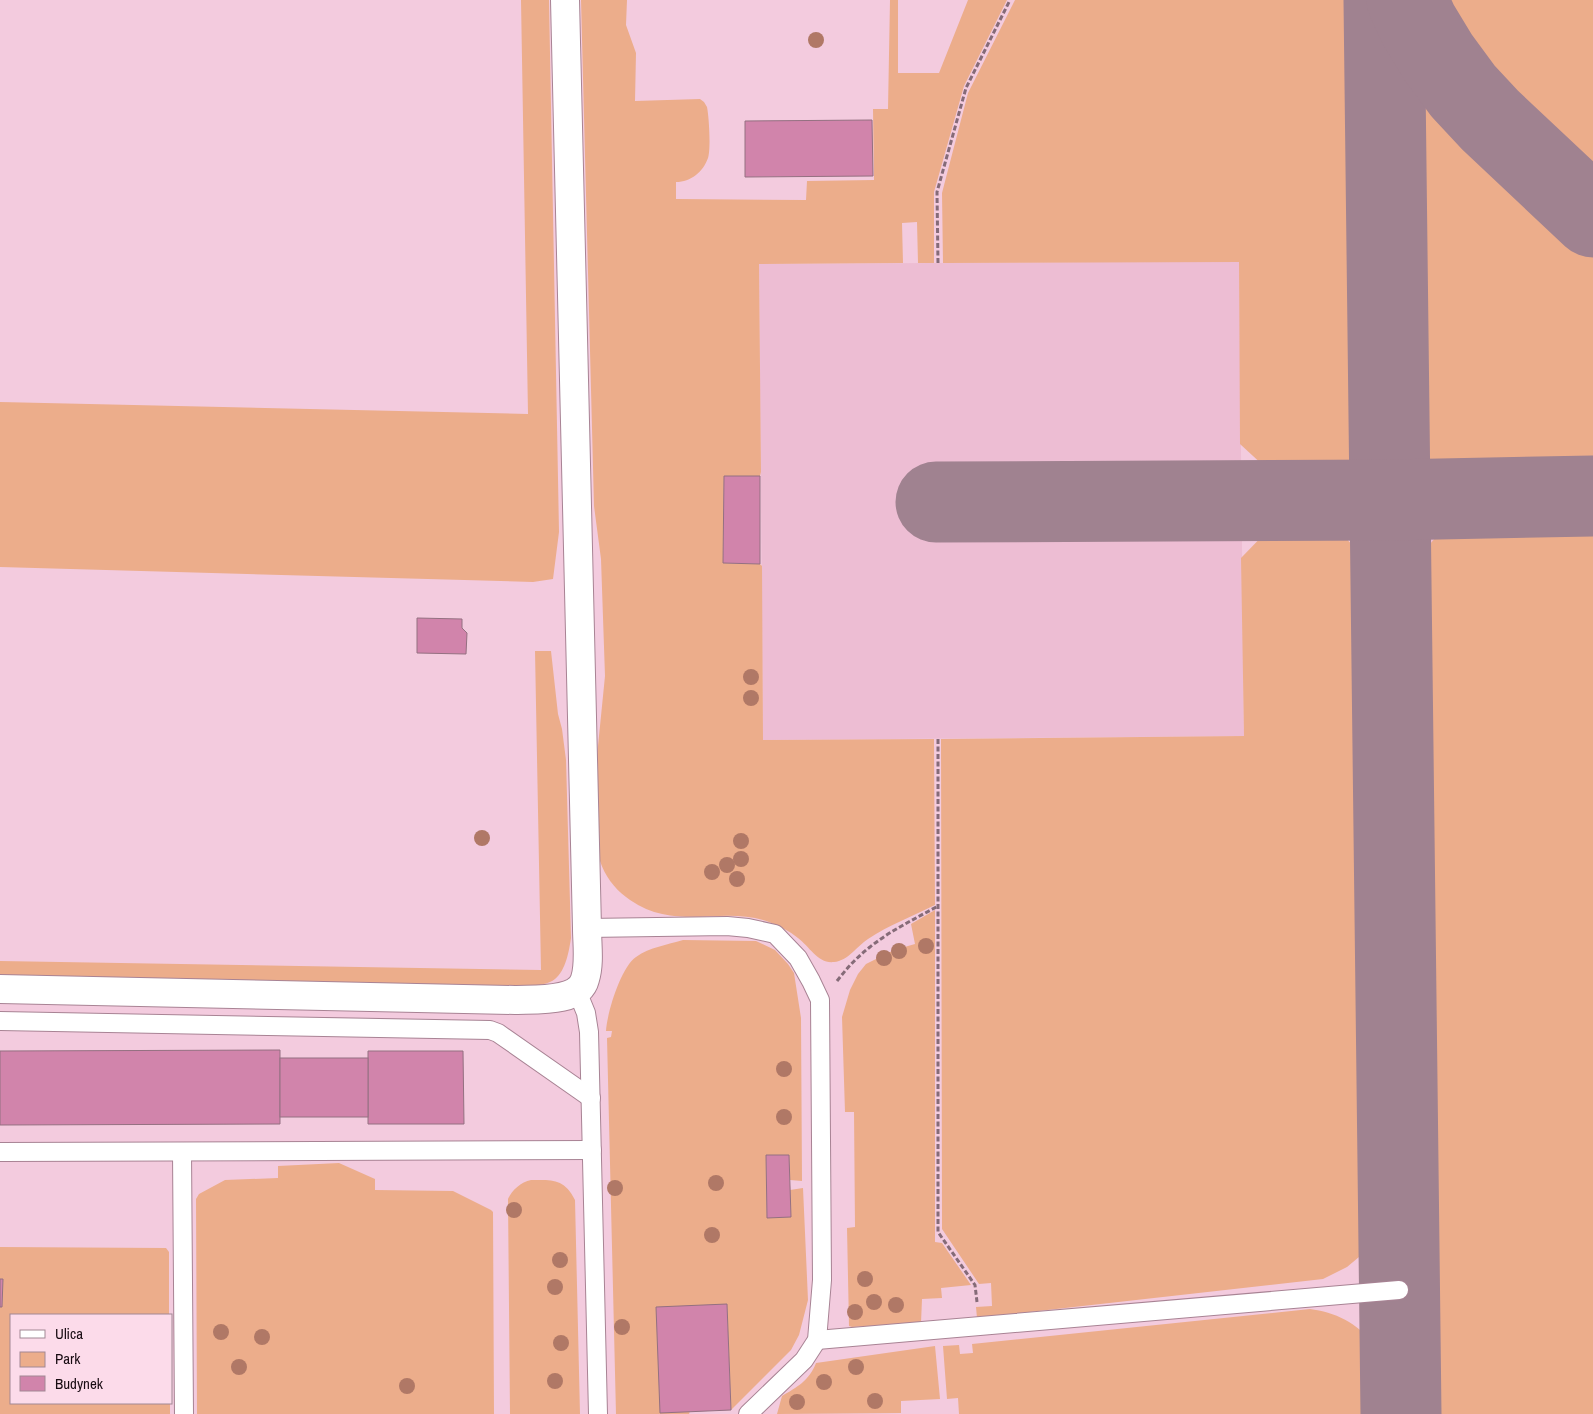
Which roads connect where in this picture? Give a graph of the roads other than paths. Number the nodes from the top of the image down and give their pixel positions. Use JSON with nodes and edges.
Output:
{"nodes":[{"id":1,"x":565,"y":0,"type":"edge"},
{"id":2,"x":587,"y":928,"type":"junction"},
{"id":3,"x":0,"y":988,"type":"edge"},
{"id":4,"x":577,"y":991,"type":"junction"},
{"id":5,"x":0,"y":1021,"type":"edge"},
{"id":6,"x":591,"y":1098,"type":"junction"},
{"id":7,"x":592,"y":1150,"type":"junction"},
{"id":8,"x":0,"y":1152,"type":"edge"},
{"id":9,"x":182,"y":1152,"type":"junction"},
{"id":10,"x":1399,"y":1290,"type":"dead end"},
{"id":11,"x":817,"y":1340,"type":"junction"},
{"id":12,"x":184,"y":1414,"type":"edge"},
{"id":13,"x":598,"y":1414,"type":"edge"},
{"id":14,"x":748,"y":1414,"type":"edge"}],
"edges":[{"from":1,"to":2,"type":"street"},
{"from":2,"to":4,"type":"street"},
{"from":2,"to":11,"type":"lane"},
{"from":3,"to":4,"type":"street"},
{"from":4,"to":6,"type":"lane"},
{"from":5,"to":6,"type":"lane"},
{"from":6,"to":7,"type":"lane"},
{"from":7,"to":9,"type":"lane"},
{"from":7,"to":13,"type":"lane"},
{"from":8,"to":9,"type":"lane"},
{"from":9,"to":12,"type":"lane"},
{"from":10,"to":11,"type":"lane"},
{"from":11,"to":14,"type":"lane"}]}
